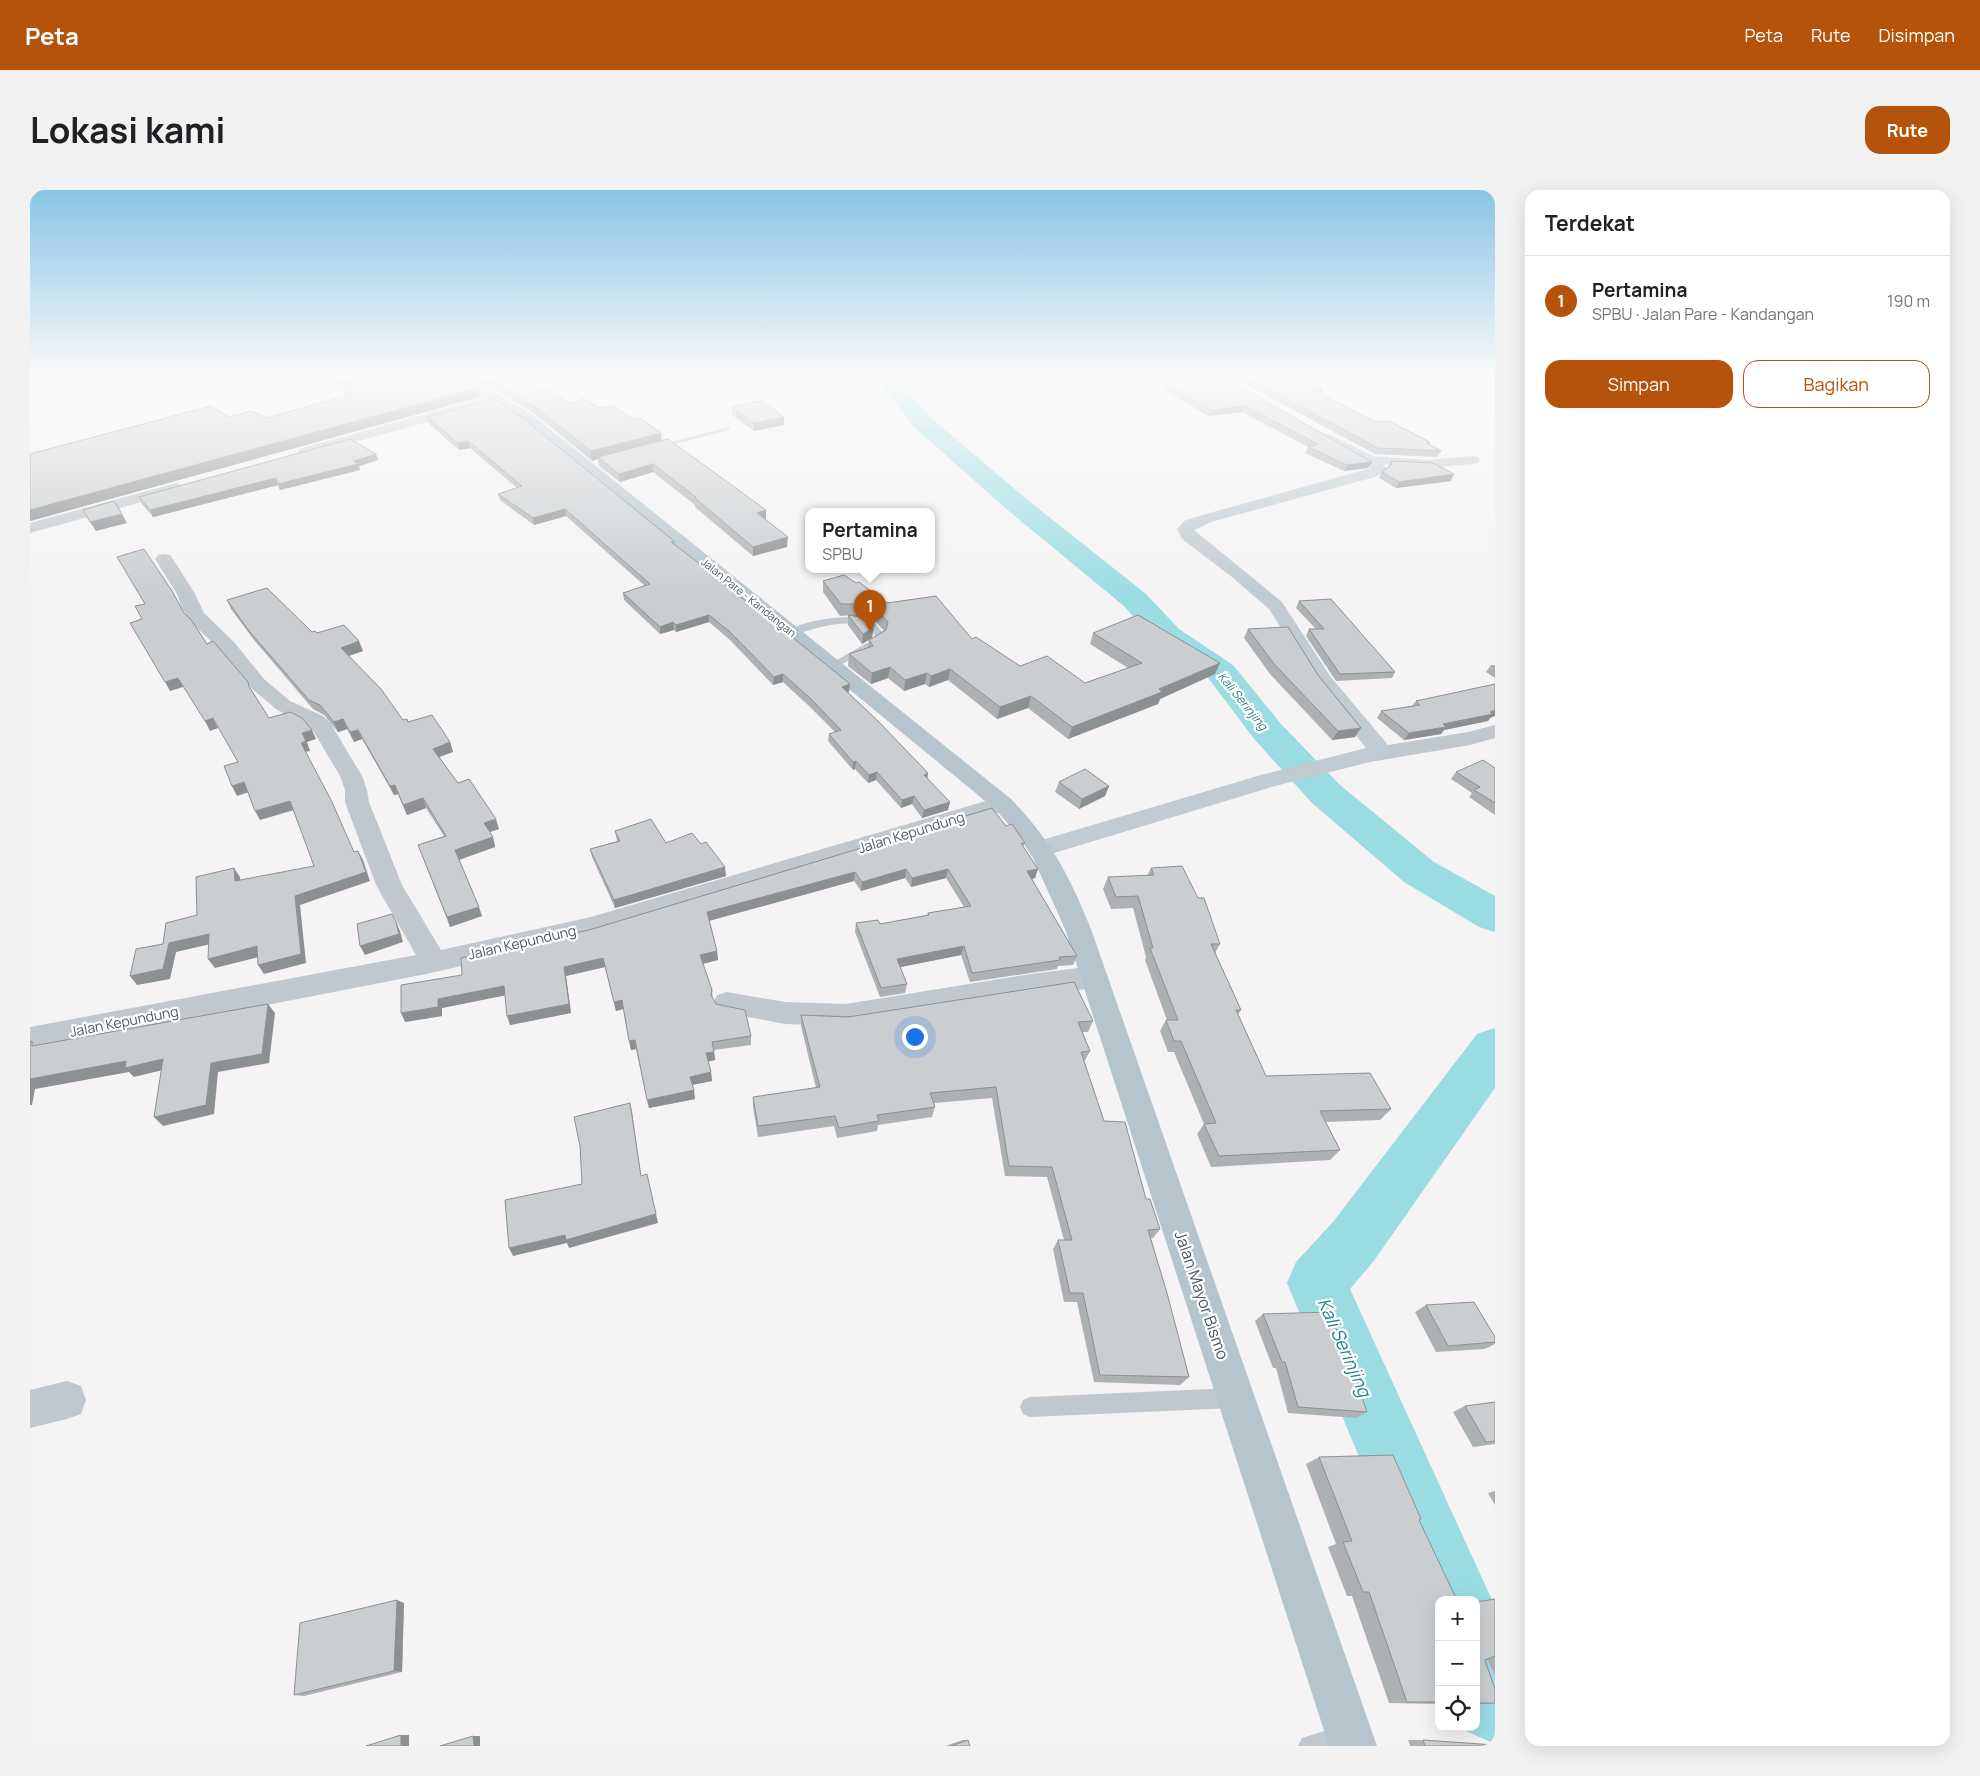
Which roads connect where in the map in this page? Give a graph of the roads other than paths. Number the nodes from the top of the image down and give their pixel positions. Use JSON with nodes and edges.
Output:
{"nodes":[{"id":1,"x":312,"y":450,"type":"edge"},
{"id":2,"x":571,"y":450,"type":"edge"},
{"id":3,"x":1351,"y":450,"type":"edge"},
{"id":4,"x":289,"y":456,"type":"edge"},
{"id":5,"x":1371,"y":460,"type":"junction"},
{"id":6,"x":1473,"y":460,"type":"dead end"},
{"id":7,"x":193,"y":483,"type":"edge"},
{"id":8,"x":30,"y":528,"type":"edge"},
{"id":9,"x":164,"y":559,"type":"dead end"},
{"id":10,"x":792,"y":632,"type":"junction"},
{"id":11,"x":834,"y":666,"type":"junction"},
{"id":12,"x":1485,"y":733,"type":"edge"},
{"id":13,"x":1370,"y":755,"type":"junction"},
{"id":14,"x":1003,"y":804,"type":"junction"},
{"id":15,"x":1041,"y":849,"type":"junction"},
{"id":16,"x":434,"y":962,"type":"junction"},
{"id":17,"x":1094,"y":977,"type":"junction"},
{"id":18,"x":728,"y":1003,"type":"dead end"},
{"id":19,"x":30,"y":1039,"type":"edge"},
{"id":20,"x":1237,"y":1398,"type":"junction"},
{"id":21,"x":67,"y":1400,"type":"dead end"},
{"id":22,"x":1030,"y":1407,"type":"dead end"},
{"id":23,"x":30,"y":1409,"type":"edge"},
{"id":24,"x":1351,"y":1741,"type":"edge"},
{"id":25,"x":1310,"y":1746,"type":"edge"}],
"edges":[{"from":1,"to":4,"type":"street"},
{"from":2,"to":10,"type":"main road","name":"Jalan Pare - Kandangan"},
{"from":3,"to":5,"type":"street"},
{"from":5,"to":6,"type":"street"},
{"from":5,"to":13,"type":"street"},
{"from":7,"to":8,"type":"street"},
{"from":9,"to":16,"type":"street"},
{"from":10,"to":11,"type":"main road","name":"Jalan Pare - Kandangan"},
{"from":10,"to":11,"type":"lane"},
{"from":11,"to":14,"type":"main road","name":"Jalan Pare - Kandangan"},
{"from":12,"to":13,"type":"street"},
{"from":13,"to":15,"type":"street"},
{"from":14,"to":15,"type":"main road","name":"Jalan Pare - Kandangan"},
{"from":14,"to":16,"type":"street","name":"Jalan Kepundung"},
{"from":15,"to":17,"type":"main road","name":"Jalan Mayor Bismo"},
{"from":16,"to":19,"type":"street","name":"Jalan Kepundung"},
{"from":17,"to":18,"type":"street"},
{"from":17,"to":20,"type":"main road","name":"Jalan Mayor Bismo"},
{"from":20,"to":22,"type":"lane"},
{"from":20,"to":24,"type":"main road","name":"Jalan Mayor Bismo"},
{"from":21,"to":23,"type":"street"},
{"from":24,"to":25,"type":"lane"}]}
